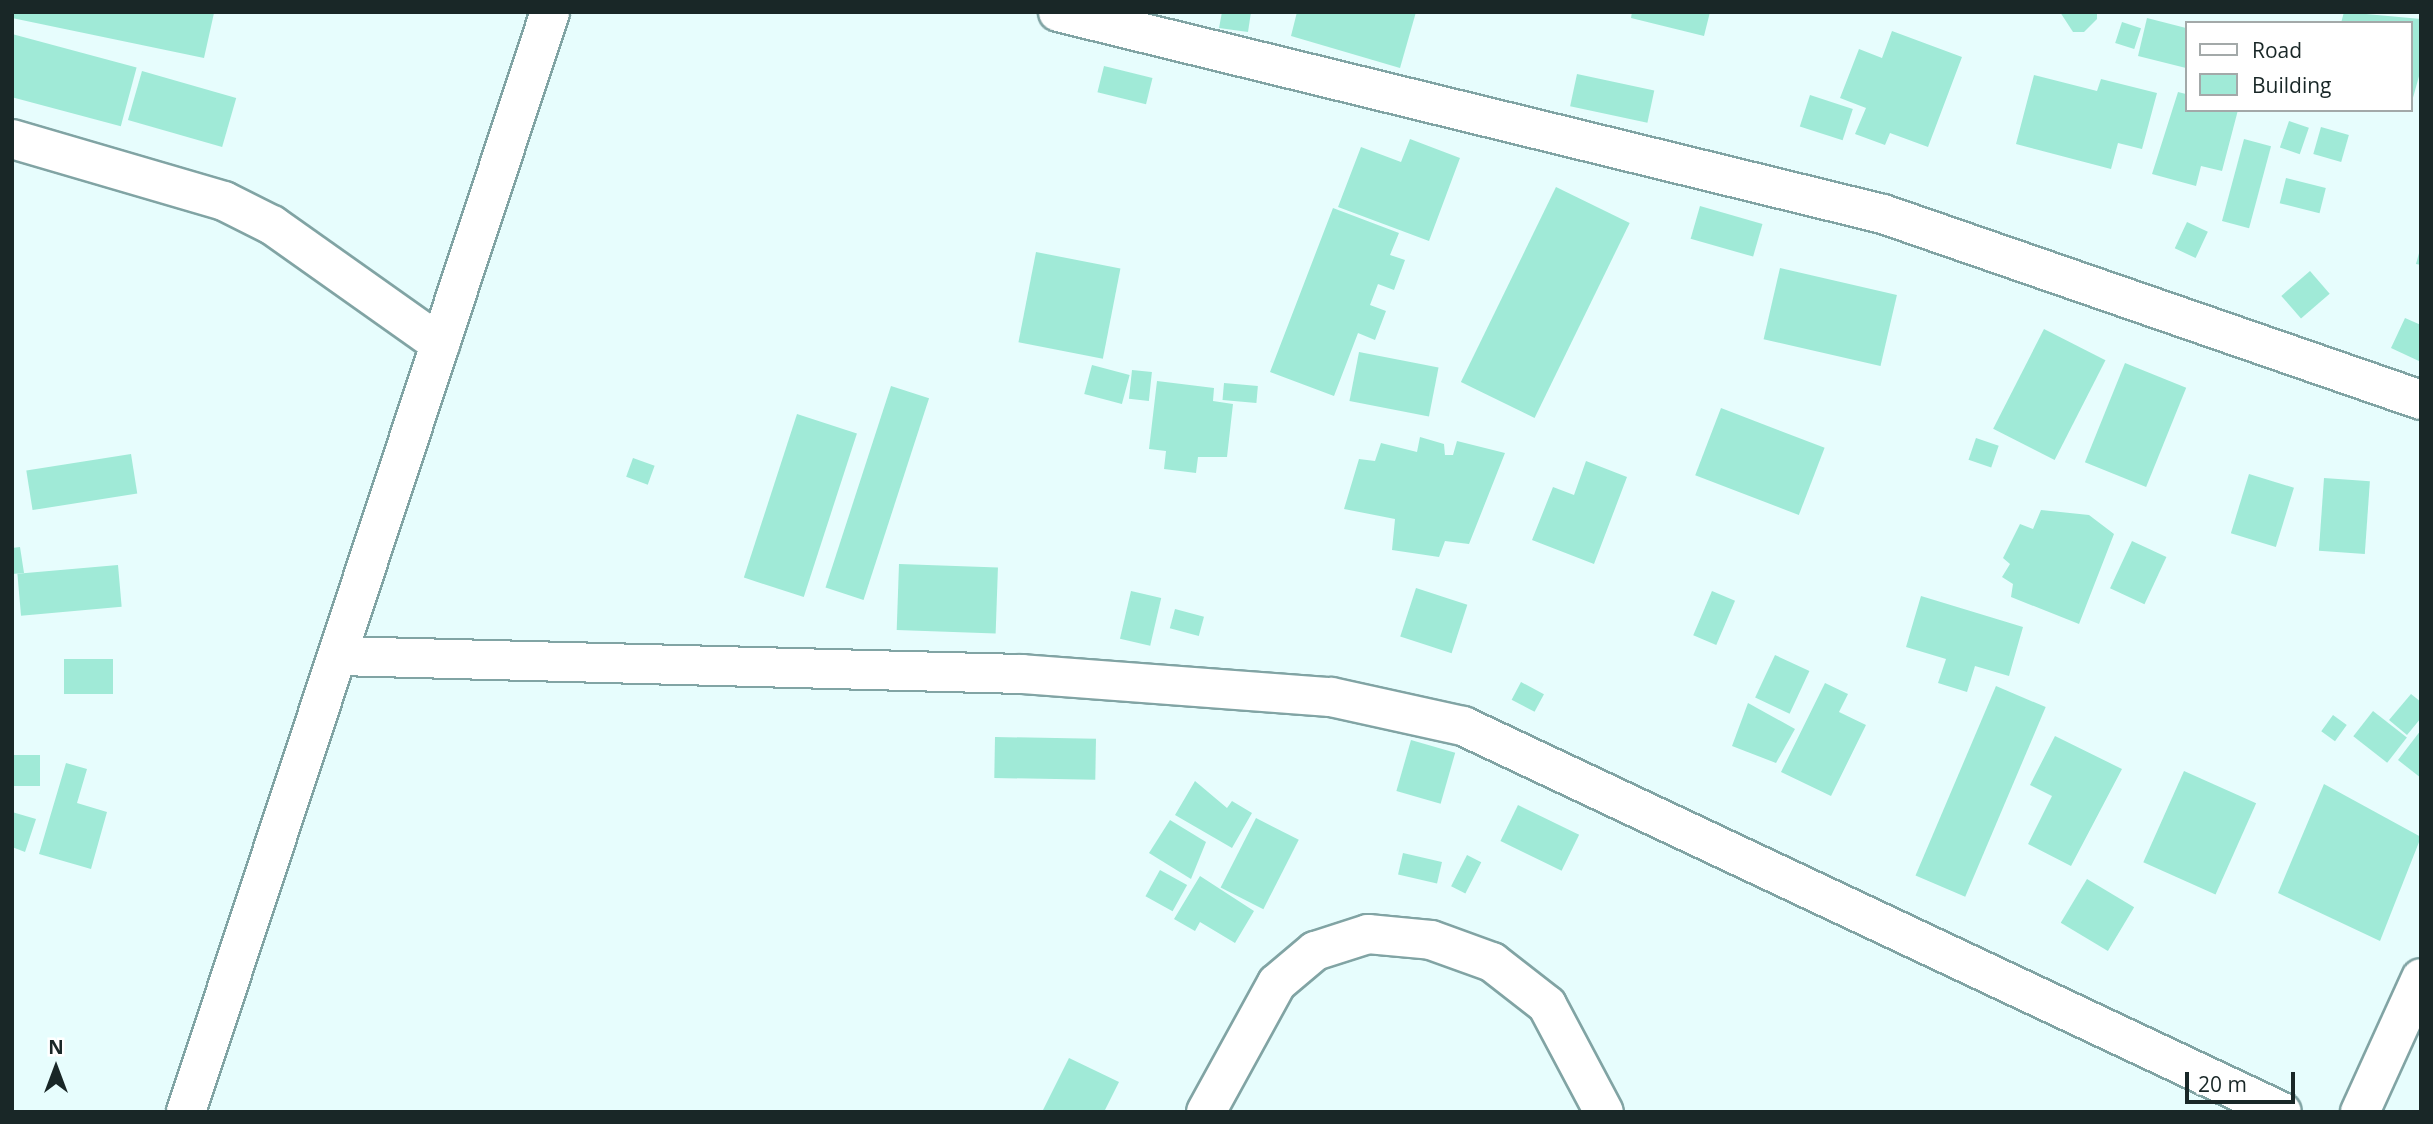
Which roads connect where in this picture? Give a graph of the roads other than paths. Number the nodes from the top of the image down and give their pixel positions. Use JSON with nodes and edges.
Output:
{"nodes":[{"id":1,"x":550,"y":12,"type":"edge"},
{"id":2,"x":1058,"y":12,"type":"edge"},
{"id":3,"x":12,"y":139,"type":"edge"},
{"id":4,"x":440,"y":344,"type":"junction"},
{"id":5,"x":2421,"y":400,"type":"edge"},
{"id":6,"x":339,"y":656,"type":"junction"},
{"id":7,"x":2421,"y":978,"type":"edge"},
{"id":8,"x":186,"y":1112,"type":"edge"},
{"id":9,"x":1206,"y":1112,"type":"edge"},
{"id":10,"x":1604,"y":1112,"type":"edge"},
{"id":11,"x":2282,"y":1112,"type":"edge"},
{"id":12,"x":2360,"y":1112,"type":"edge"}],
"edges":[{"from":1,"to":4,"type":"main road"},
{"from":2,"to":5,"type":"main road"},
{"from":3,"to":4,"type":"main road"},
{"from":4,"to":6,"type":"main road"},
{"from":6,"to":8,"type":"main road"},
{"from":6,"to":11,"type":"main road"},
{"from":7,"to":12,"type":"main road"},
{"from":9,"to":10,"type":"main road"}]}
